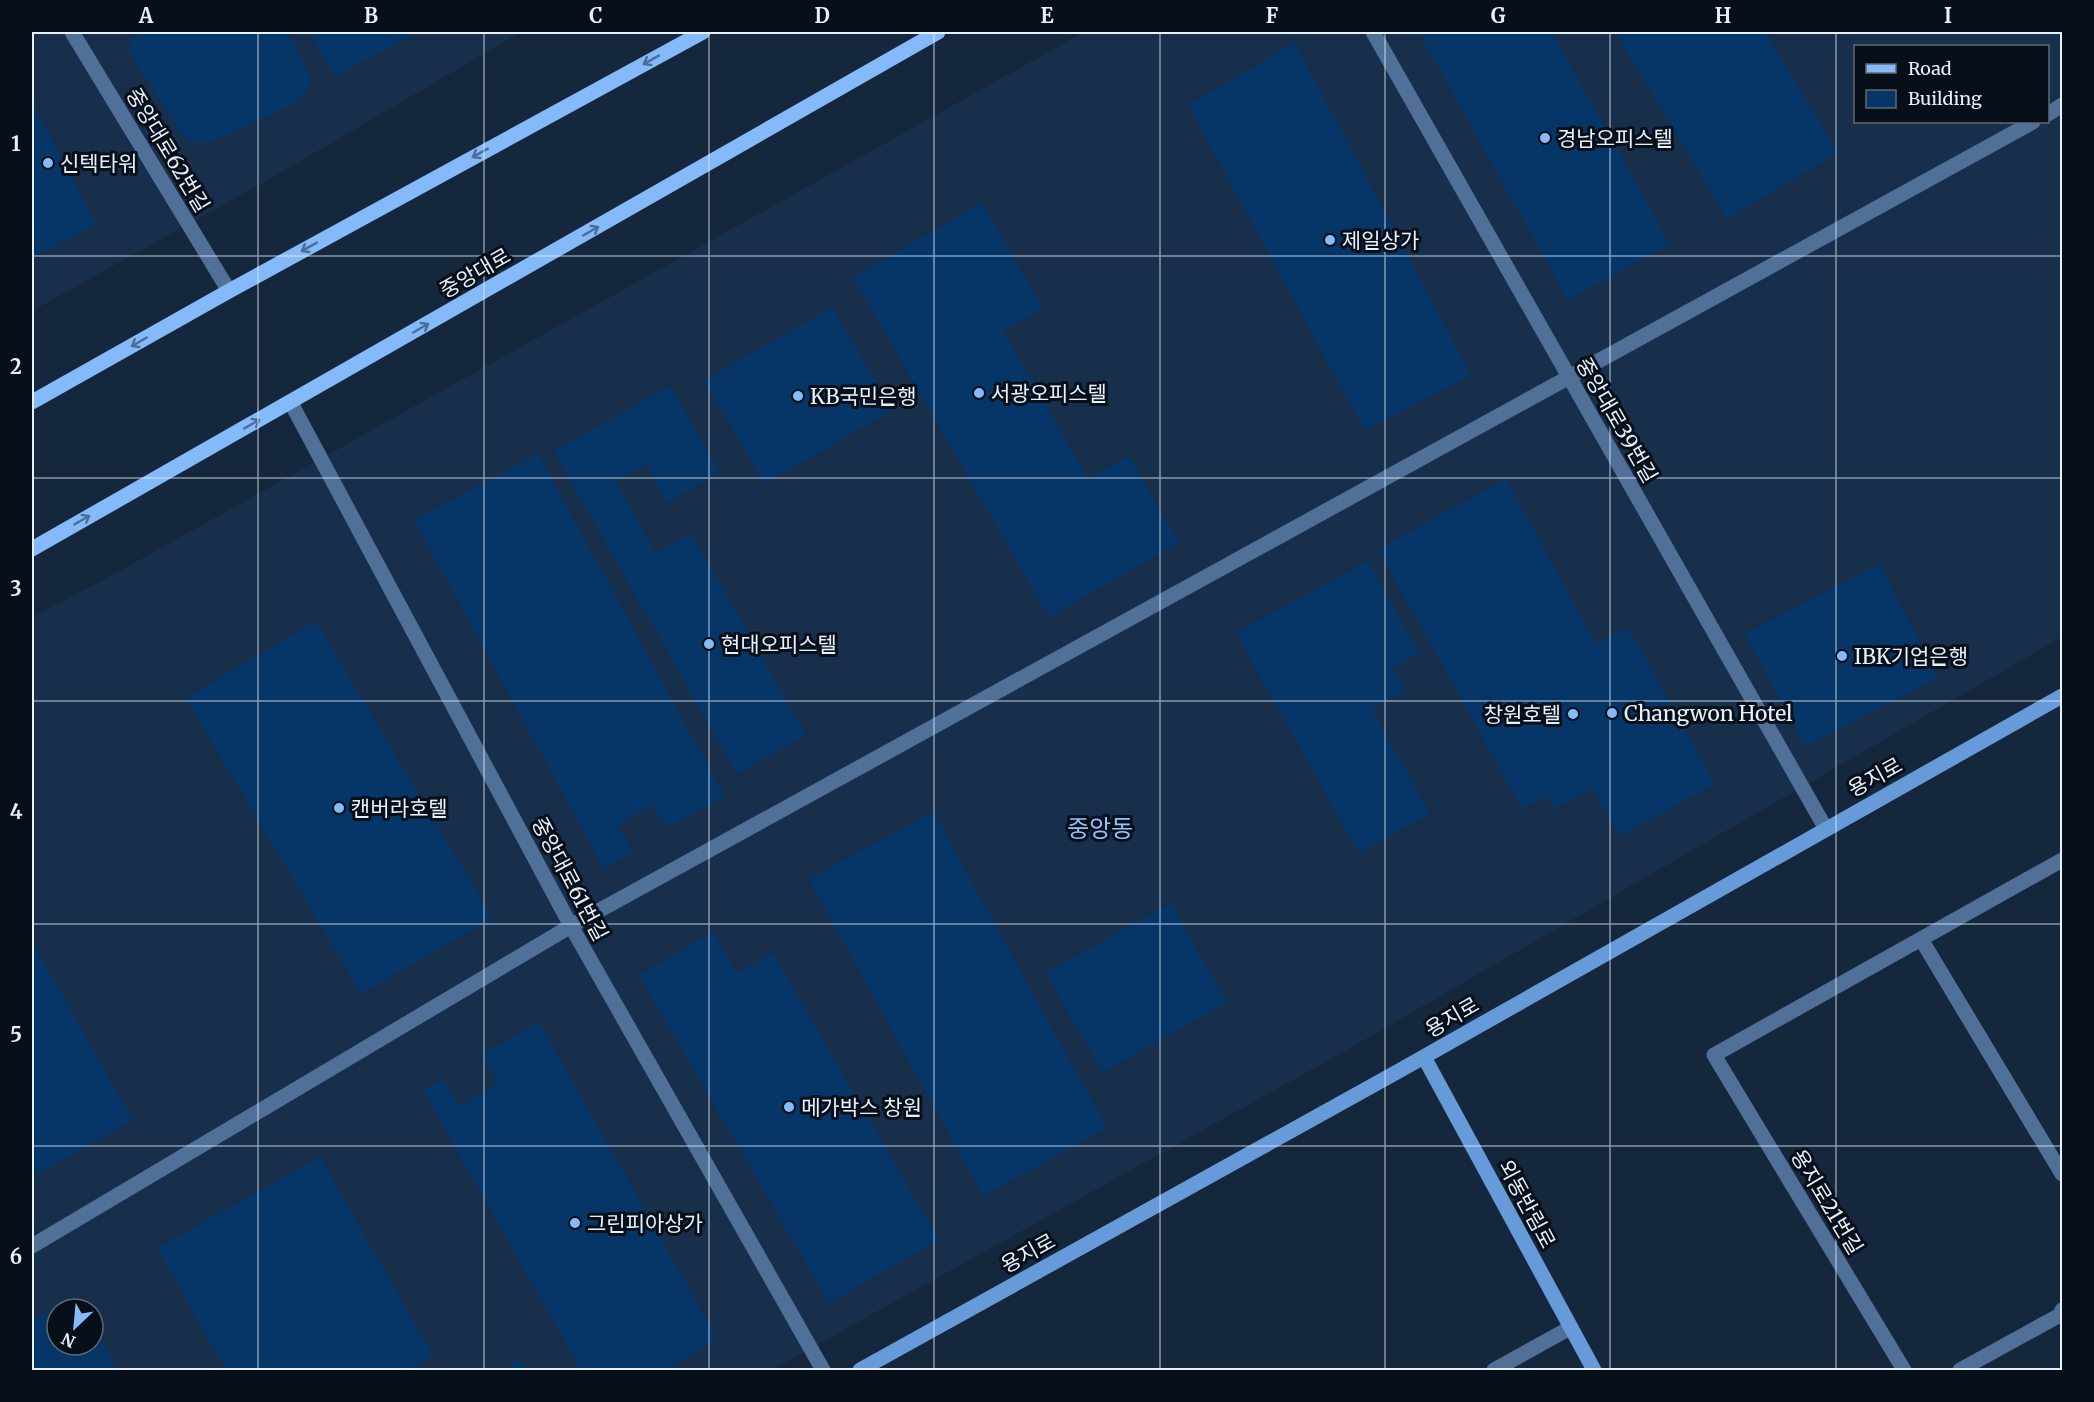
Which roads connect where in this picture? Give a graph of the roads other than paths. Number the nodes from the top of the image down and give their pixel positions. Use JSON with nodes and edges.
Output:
{"nodes":[{"id":1,"x":72,"y":32,"type":"edge"},
{"id":2,"x":703,"y":32,"type":"edge"},
{"id":3,"x":938,"y":32,"type":"edge"},
{"id":4,"x":1373,"y":32,"type":"edge"},
{"id":5,"x":2062,"y":105,"type":"edge"},
{"id":6,"x":2049,"y":113,"type":"edge"},
{"id":7,"x":2031,"y":123,"type":"edge"},
{"id":8,"x":229,"y":291,"type":"junction"},
{"id":9,"x":1568,"y":377,"type":"junction"},
{"id":10,"x":32,"y":402,"type":"edge"},
{"id":11,"x":291,"y":403,"type":"junction"},
{"id":12,"x":32,"y":549,"type":"edge"},
{"id":13,"x":2062,"y":696,"type":"edge"},
{"id":14,"x":1826,"y":829,"type":"junction"},
{"id":15,"x":2062,"y":860,"type":"edge"},
{"id":16,"x":571,"y":926,"type":"junction"},
{"id":17,"x":1922,"y":939,"type":"junction"},
{"id":18,"x":1424,"y":1057,"type":"junction"},
{"id":19,"x":2062,"y":1174,"type":"edge"},
{"id":20,"x":32,"y":1246,"type":"edge"},
{"id":21,"x":2062,"y":1310,"type":"edge"},
{"id":22,"x":1570,"y":1328,"type":"junction"},
{"id":23,"x":823,"y":1371,"type":"edge"},
{"id":24,"x":860,"y":1371,"type":"edge"},
{"id":25,"x":1494,"y":1371,"type":"edge"},
{"id":26,"x":1593,"y":1371,"type":"edge"},
{"id":27,"x":1904,"y":1371,"type":"edge"},
{"id":28,"x":1960,"y":1371,"type":"edge"}],
"edges":[{"from":1,"to":8,"type":"street","name":"중앙대로62번길"},
{"from":2,"to":8,"type":"main road","one_way":true},
{"from":11,"to":3,"type":"main road","name":"중앙대로","one_way":true},
{"from":4,"to":9,"type":"street","name":"중앙대로39번길"},
{"from":5,"to":6,"type":"street"},
{"from":7,"to":9,"type":"street"},
{"from":8,"to":10,"type":"main road","one_way":true},
{"from":9,"to":14,"type":"street","name":"중앙대로39번길"},
{"from":9,"to":16,"type":"street"},
{"from":12,"to":11,"type":"main road","name":"중앙대로","one_way":true},
{"from":11,"to":16,"type":"street","name":"중앙대로61번길"},
{"from":13,"to":14,"type":"main road","name":"용지로"},
{"from":14,"to":18,"type":"main road","name":"용지로"},
{"from":15,"to":17,"type":"street"},
{"from":16,"to":20,"type":"street"},
{"from":16,"to":23,"type":"street","name":"중앙대로61번길"},
{"from":17,"to":19,"type":"street"},
{"from":17,"to":27,"type":"street","name":"용지로21번길"},
{"from":18,"to":22,"type":"main road","name":"외동반림로"},
{"from":18,"to":24,"type":"main road","name":"용지로"},
{"from":21,"to":28,"type":"street"},
{"from":22,"to":25,"type":"street"},
{"from":22,"to":26,"type":"main road","name":"외동반림로"}]}
